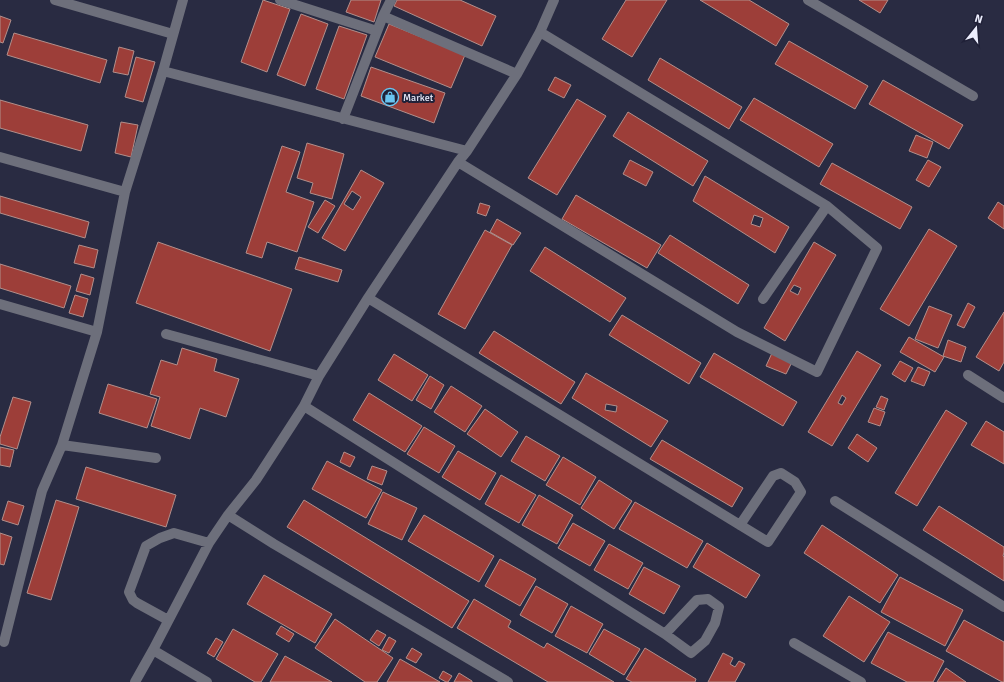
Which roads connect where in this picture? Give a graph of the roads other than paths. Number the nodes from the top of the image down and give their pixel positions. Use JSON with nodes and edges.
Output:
{"nodes":[{"id":1,"x":55,"y":0,"type":"edge"},
{"id":2,"x":183,"y":0,"type":"edge"},
{"id":3,"x":280,"y":0,"type":"edge"},
{"id":4,"x":391,"y":0,"type":"edge"},
{"id":5,"x":554,"y":0,"type":"edge"},
{"id":6,"x":808,"y":0,"type":"edge"},
{"id":7,"x":383,"y":16,"type":"junction"},
{"id":8,"x":377,"y":31,"type":"junction"},
{"id":9,"x":540,"y":32,"type":"junction"},
{"id":10,"x":173,"y":34,"type":"junction"},
{"id":11,"x":163,"y":71,"type":"junction"},
{"id":12,"x":517,"y":74,"type":"junction"},
{"id":13,"x":973,"y":96,"type":"dead end"},
{"id":14,"x":343,"y":118,"type":"junction"},
{"id":15,"x":467,"y":151,"type":"junction"},
{"id":16,"x":0,"y":157,"type":"edge"},
{"id":17,"x":458,"y":162,"type":"junction"},
{"id":18,"x":125,"y":192,"type":"junction"},
{"id":19,"x":827,"y":206,"type":"junction"},
{"id":20,"x":368,"y":298,"type":"junction"},
{"id":21,"x":763,"y":298,"type":"dead end"},
{"id":22,"x":0,"y":304,"type":"edge"},
{"id":23,"x":98,"y":332,"type":"junction"},
{"id":24,"x":166,"y":334,"type":"dead end"},
{"id":25,"x":968,"y":375,"type":"dead end"},
{"id":26,"x":319,"y":376,"type":"junction"},
{"id":27,"x":1004,"y":398,"type":"edge"},
{"id":28,"x":304,"y":406,"type":"junction"},
{"id":29,"x":62,"y":445,"type":"junction"},
{"id":30,"x":156,"y":458,"type":"dead end"},
{"id":31,"x":835,"y":501,"type":"dead end"},
{"id":32,"x":228,"y":515,"type":"junction"},
{"id":33,"x":740,"y":526,"type":"junction"},
{"id":34,"x":209,"y":543,"type":"junction"},
{"id":35,"x":1004,"y":607,"type":"edge"},
{"id":36,"x":168,"y":620,"type":"junction"},
{"id":37,"x":665,"y":634,"type":"junction"},
{"id":38,"x":4,"y":642,"type":"dead end"},
{"id":39,"x":794,"y":643,"type":"dead end"},
{"id":40,"x":153,"y":650,"type":"junction"},
{"id":41,"x":135,"y":682,"type":"edge"},
{"id":42,"x":207,"y":682,"type":"edge"},
{"id":43,"x":508,"y":682,"type":"edge"},
{"id":44,"x":861,"y":682,"type":"edge"}],
"edges":[{"from":1,"to":10,"type":"street"},
{"from":2,"to":10,"type":"street"},
{"from":3,"to":8,"type":"street"},
{"from":4,"to":7,"type":"street"},
{"from":5,"to":9,"type":"street"},
{"from":6,"to":13,"type":"street"},
{"from":7,"to":8,"type":"street"},
{"from":7,"to":12,"type":"street"},
{"from":8,"to":14,"type":"street"},
{"from":9,"to":12,"type":"street"},
{"from":9,"to":19,"type":"street"},
{"from":10,"to":11,"type":"street"},
{"from":11,"to":14,"type":"street"},
{"from":11,"to":18,"type":"street"},
{"from":12,"to":15,"type":"street"},
{"from":14,"to":15,"type":"street"},
{"from":15,"to":17,"type":"street"},
{"from":16,"to":18,"type":"street"},
{"from":17,"to":19,"type":"street"},
{"from":17,"to":20,"type":"street"},
{"from":18,"to":23,"type":"street"},
{"from":19,"to":21,"type":"street"},
{"from":20,"to":26,"type":"street"},
{"from":20,"to":33,"type":"street"},
{"from":22,"to":23,"type":"street"},
{"from":23,"to":29,"type":"street"},
{"from":24,"to":26,"type":"street"},
{"from":25,"to":27,"type":"street"},
{"from":26,"to":28,"type":"street"},
{"from":28,"to":32,"type":"street"},
{"from":28,"to":37,"type":"street"},
{"from":29,"to":30,"type":"street"},
{"from":29,"to":38,"type":"street"},
{"from":31,"to":35,"type":"street"},
{"from":32,"to":34,"type":"street"},
{"from":32,"to":43,"type":"street"},
{"from":33,"to":33,"type":"street"},
{"from":34,"to":36,"type":"street"},
{"from":34,"to":36,"type":"street"},
{"from":36,"to":40,"type":"street"},
{"from":37,"to":37,"type":"street"},
{"from":39,"to":44,"type":"street"},
{"from":40,"to":41,"type":"street"},
{"from":40,"to":42,"type":"street"}]}
